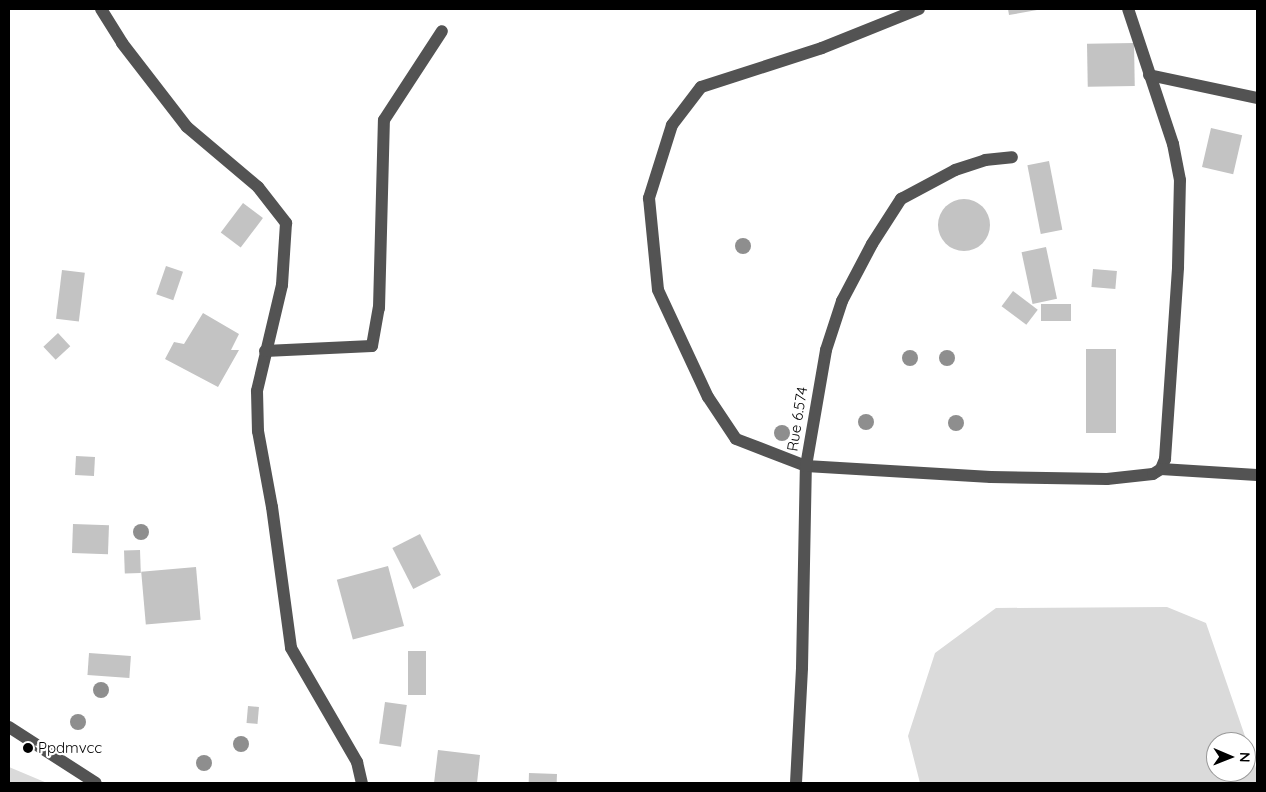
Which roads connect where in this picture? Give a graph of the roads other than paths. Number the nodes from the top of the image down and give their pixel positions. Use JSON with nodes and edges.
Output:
{"nodes":[{"id":1,"x":101,"y":9,"type":"edge"},
{"id":2,"x":919,"y":9,"type":"edge"},
{"id":3,"x":1128,"y":9,"type":"edge"},
{"id":4,"x":442,"y":31,"type":"dead end"},
{"id":5,"x":1149,"y":75,"type":"junction"},
{"id":6,"x":1257,"y":98,"type":"edge"},
{"id":7,"x":1012,"y":157,"type":"dead end"},
{"id":8,"x":265,"y":351,"type":"junction"},
{"id":9,"x":806,"y":466,"type":"junction"},
{"id":10,"x":1161,"y":469,"type":"junction"},
{"id":11,"x":1257,"y":475,"type":"edge"},
{"id":12,"x":9,"y":727,"type":"edge"},
{"id":13,"x":96,"y":783,"type":"edge"},
{"id":14,"x":362,"y":783,"type":"edge"},
{"id":15,"x":796,"y":783,"type":"edge"}],
"edges":[{"from":1,"to":8,"type":"street"},
{"from":2,"to":9,"type":"street"},
{"from":3,"to":5,"type":"street"},
{"from":4,"to":8,"type":"street"},
{"from":5,"to":6,"type":"street"},
{"from":5,"to":10,"type":"street"},
{"from":7,"to":9,"type":"street","name":"Rue 6.574"},
{"from":8,"to":14,"type":"street"},
{"from":9,"to":10,"type":"street"},
{"from":9,"to":15,"type":"street","name":"Rue 6.574"},
{"from":10,"to":11,"type":"street"},
{"from":12,"to":13,"type":"street"}]}
